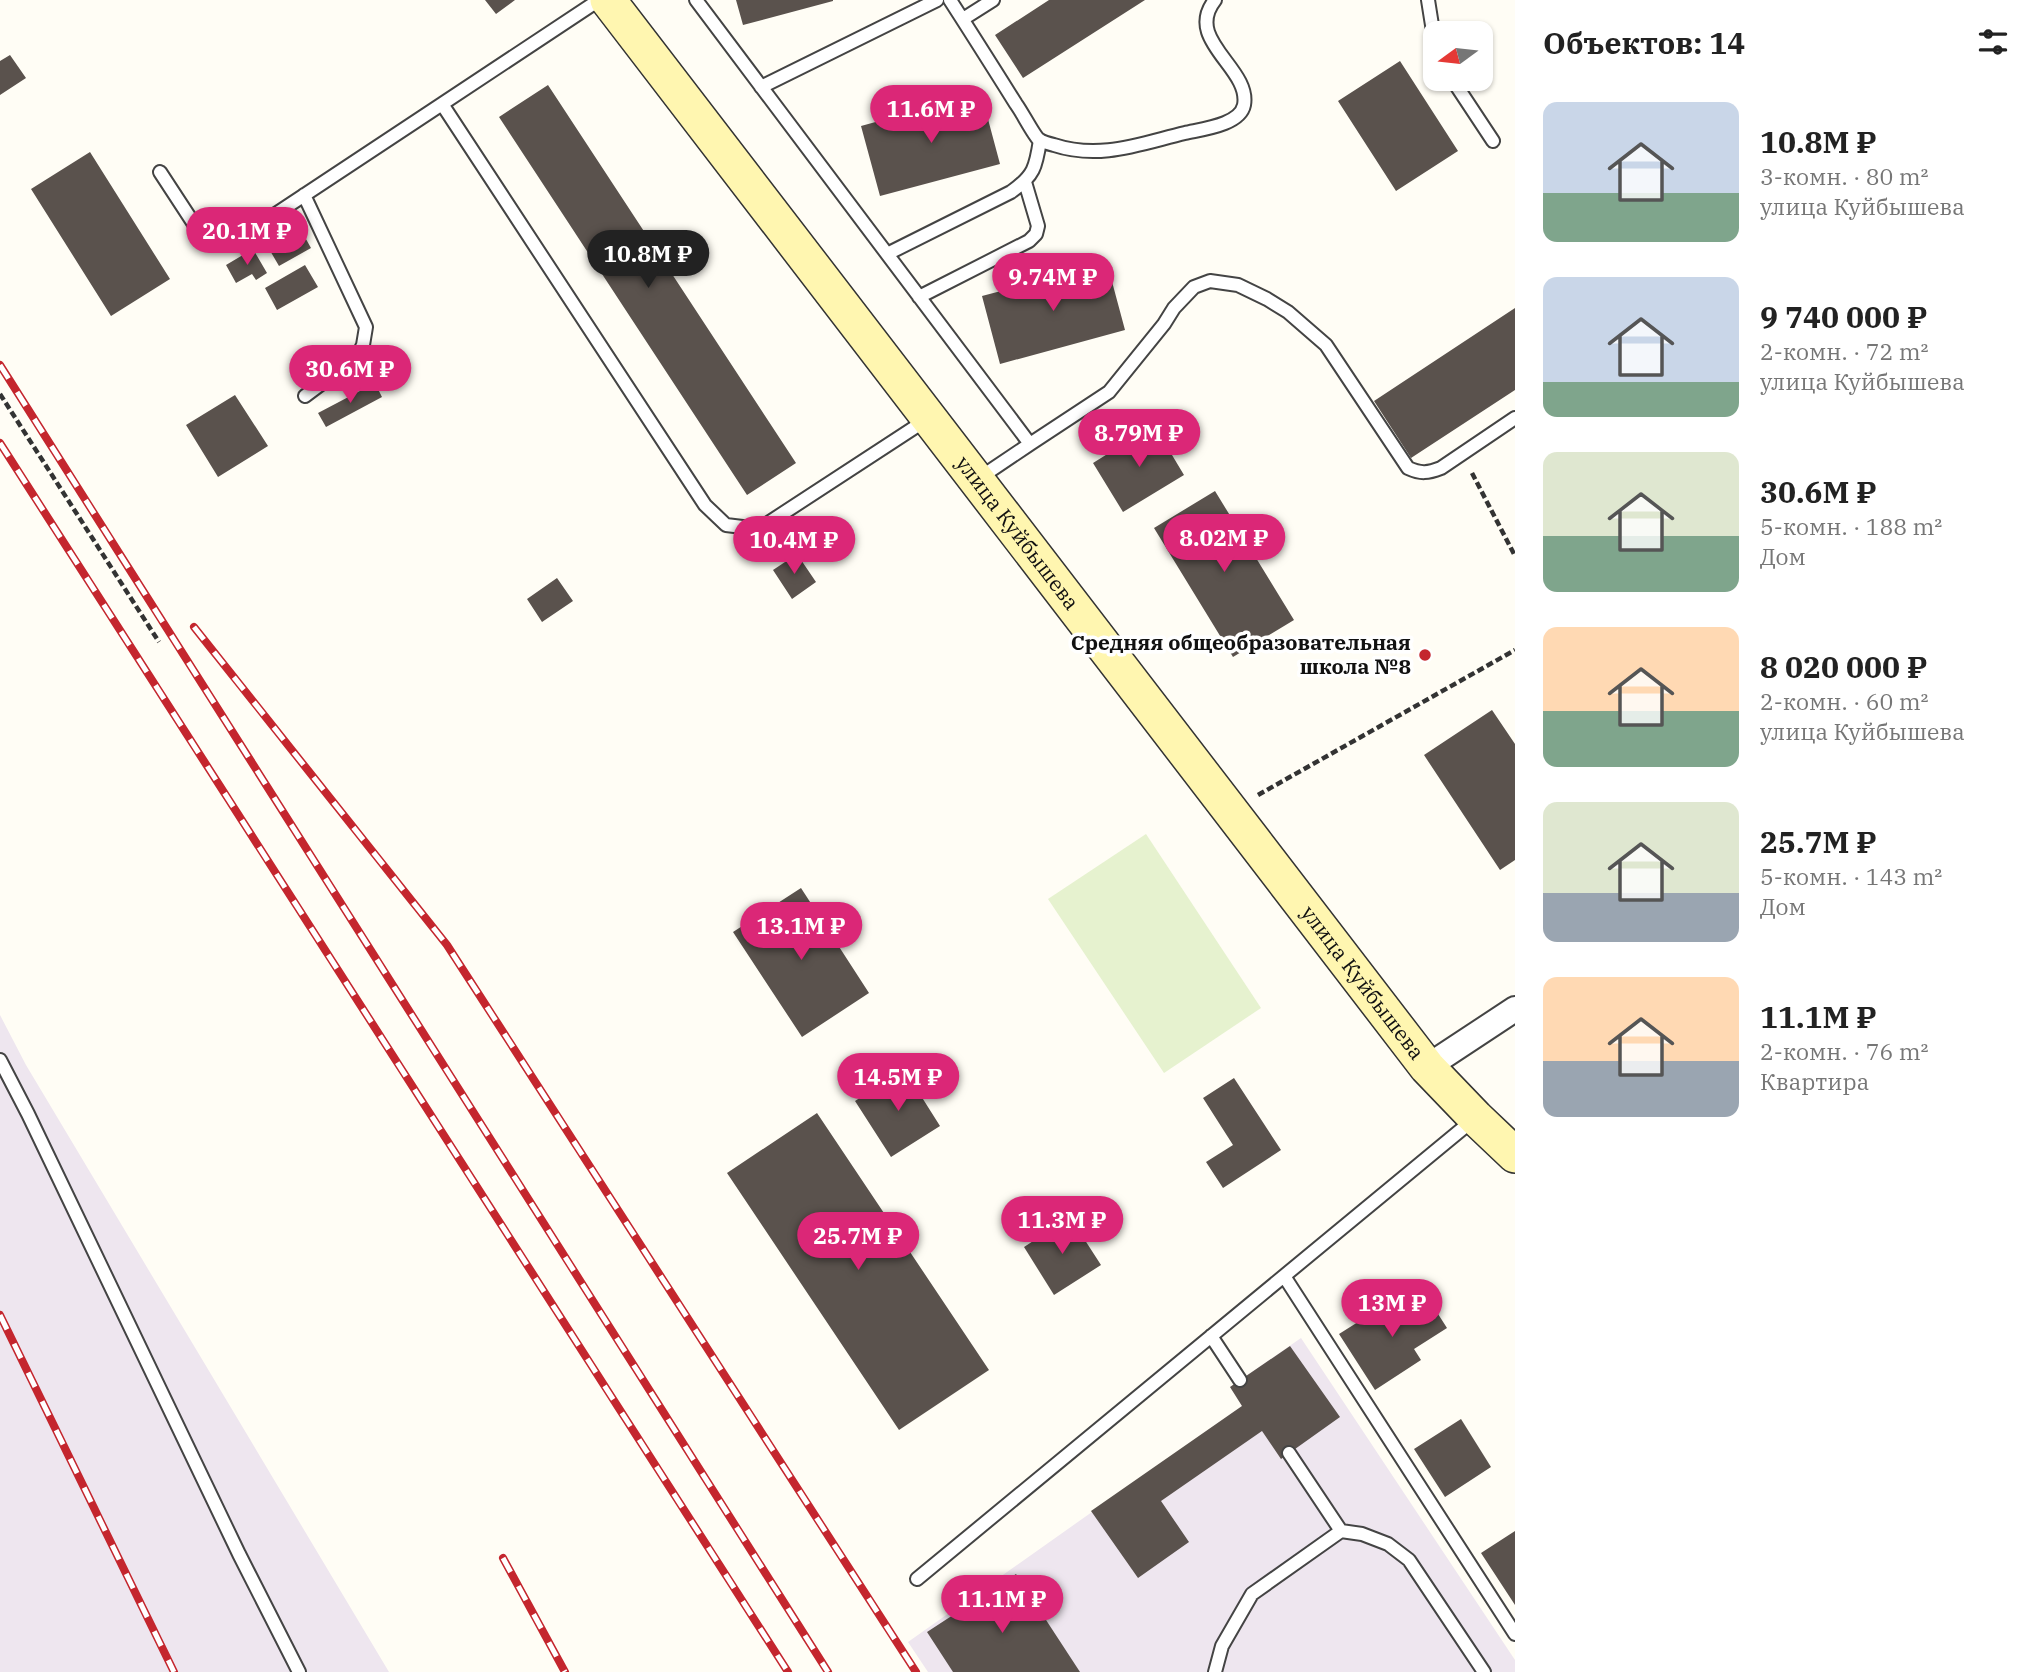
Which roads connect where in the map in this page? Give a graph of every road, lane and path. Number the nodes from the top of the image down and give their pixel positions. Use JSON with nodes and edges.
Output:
{"nodes":[{"id":1,"x":598,"y":0,"type":"edge"},
{"id":2,"x":608,"y":0,"type":"edge"},
{"id":3,"x":696,"y":0,"type":"edge"},
{"id":4,"x":937,"y":0,"type":"edge"},
{"id":5,"x":950,"y":0,"type":"edge"},
{"id":6,"x":993,"y":0,"type":"edge"},
{"id":7,"x":1215,"y":0,"type":"edge"},
{"id":8,"x":1428,"y":0,"type":"edge"},
{"id":9,"x":962,"y":19,"type":"junction"},
{"id":10,"x":1431,"y":21,"type":"edge"},
{"id":11,"x":761,"y":87,"type":"junction"},
{"id":12,"x":1460,"y":91,"type":"edge"},
{"id":13,"x":442,"y":104,"type":"junction"},
{"id":14,"x":1040,"y":140,"type":"junction"},
{"id":15,"x":1493,"y":141,"type":"dead end"},
{"id":16,"x":160,"y":173,"type":"dead end"},
{"id":17,"x":1025,"y":182,"type":"junction"},
{"id":18,"x":304,"y":195,"type":"junction"},
{"id":19,"x":887,"y":254,"type":"junction"},
{"id":20,"x":919,"y":296,"type":"junction"},
{"id":21,"x":0,"y":394,"type":"edge"},
{"id":22,"x":304,"y":396,"type":"dead end"},
{"id":23,"x":929,"y":418,"type":"junction"},
{"id":24,"x":1515,"y":418,"type":"edge"},
{"id":25,"x":1030,"y":444,"type":"junction"},
{"id":26,"x":1462,"y":454,"type":"junction"},
{"id":27,"x":976,"y":480,"type":"junction"},
{"id":28,"x":1515,"y":556,"type":"edge"},
{"id":29,"x":159,"y":642,"type":"dead end"},
{"id":30,"x":1515,"y":650,"type":"edge"},
{"id":31,"x":1231,"y":812,"type":"junction"},
{"id":32,"x":1515,"y":1009,"type":"edge"},
{"id":33,"x":0,"y":1060,"type":"edge"},
{"id":34,"x":1427,"y":1067,"type":"junction"},
{"id":35,"x":1476,"y":1118,"type":"junction"},
{"id":36,"x":1515,"y":1155,"type":"edge"},
{"id":37,"x":1284,"y":1276,"type":"junction"},
{"id":38,"x":1211,"y":1336,"type":"junction"},
{"id":39,"x":1240,"y":1380,"type":"dead end"},
{"id":40,"x":1289,"y":1453,"type":"dead end"},
{"id":41,"x":1341,"y":1531,"type":"junction"},
{"id":42,"x":917,"y":1578,"type":"dead end"},
{"id":43,"x":1515,"y":1634,"type":"edge"},
{"id":44,"x":299,"y":1672,"type":"edge"},
{"id":45,"x":1215,"y":1672,"type":"edge"},
{"id":46,"x":1484,"y":1672,"type":"edge"}],
"edges":[{"from":1,"to":13,"type":"lane"},
{"from":2,"to":23,"type":"street","name":"улица Куйбышева"},
{"from":3,"to":11,"type":"lane"},
{"from":4,"to":11,"type":"lane"},
{"from":5,"to":9,"type":"lane"},
{"from":6,"to":9,"type":"lane"},
{"from":7,"to":14,"type":"lane"},
{"from":8,"to":10,"type":"lane"},
{"from":9,"to":14,"type":"lane"},
{"from":11,"to":19,"type":"lane"},
{"from":12,"to":15,"type":"lane"},
{"from":13,"to":18,"type":"lane"},
{"from":13,"to":23,"type":"lane"},
{"from":14,"to":17,"type":"lane"},
{"from":16,"to":18,"type":"lane"},
{"from":17,"to":19,"type":"lane"},
{"from":17,"to":20,"type":"lane"},
{"from":18,"to":22,"type":"lane"},
{"from":19,"to":20,"type":"lane"},
{"from":20,"to":25,"type":"lane"},
{"from":21,"to":29,"type":"path"},
{"from":23,"to":27,"type":"street","name":"улица Куйбышева"},
{"from":24,"to":26,"type":"lane"},
{"from":25,"to":26,"type":"lane"},
{"from":25,"to":27,"type":"lane"},
{"from":26,"to":28,"type":"path"},
{"from":27,"to":31,"type":"street","name":"улица Куйбышева"},
{"from":30,"to":31,"type":"path"},
{"from":31,"to":34,"type":"street","name":"улица Куйбышева"},
{"from":32,"to":34,"type":"street"},
{"from":33,"to":44,"type":"lane"},
{"from":34,"to":35,"type":"street","name":"улица Куйбышева"},
{"from":35,"to":36,"type":"street","name":"улица Куйбышева"},
{"from":35,"to":37,"type":"lane"},
{"from":37,"to":38,"type":"lane"},
{"from":37,"to":43,"type":"lane"},
{"from":38,"to":39,"type":"lane"},
{"from":38,"to":42,"type":"lane"},
{"from":40,"to":41,"type":"lane"},
{"from":41,"to":45,"type":"lane"},
{"from":41,"to":46,"type":"lane"}]}
